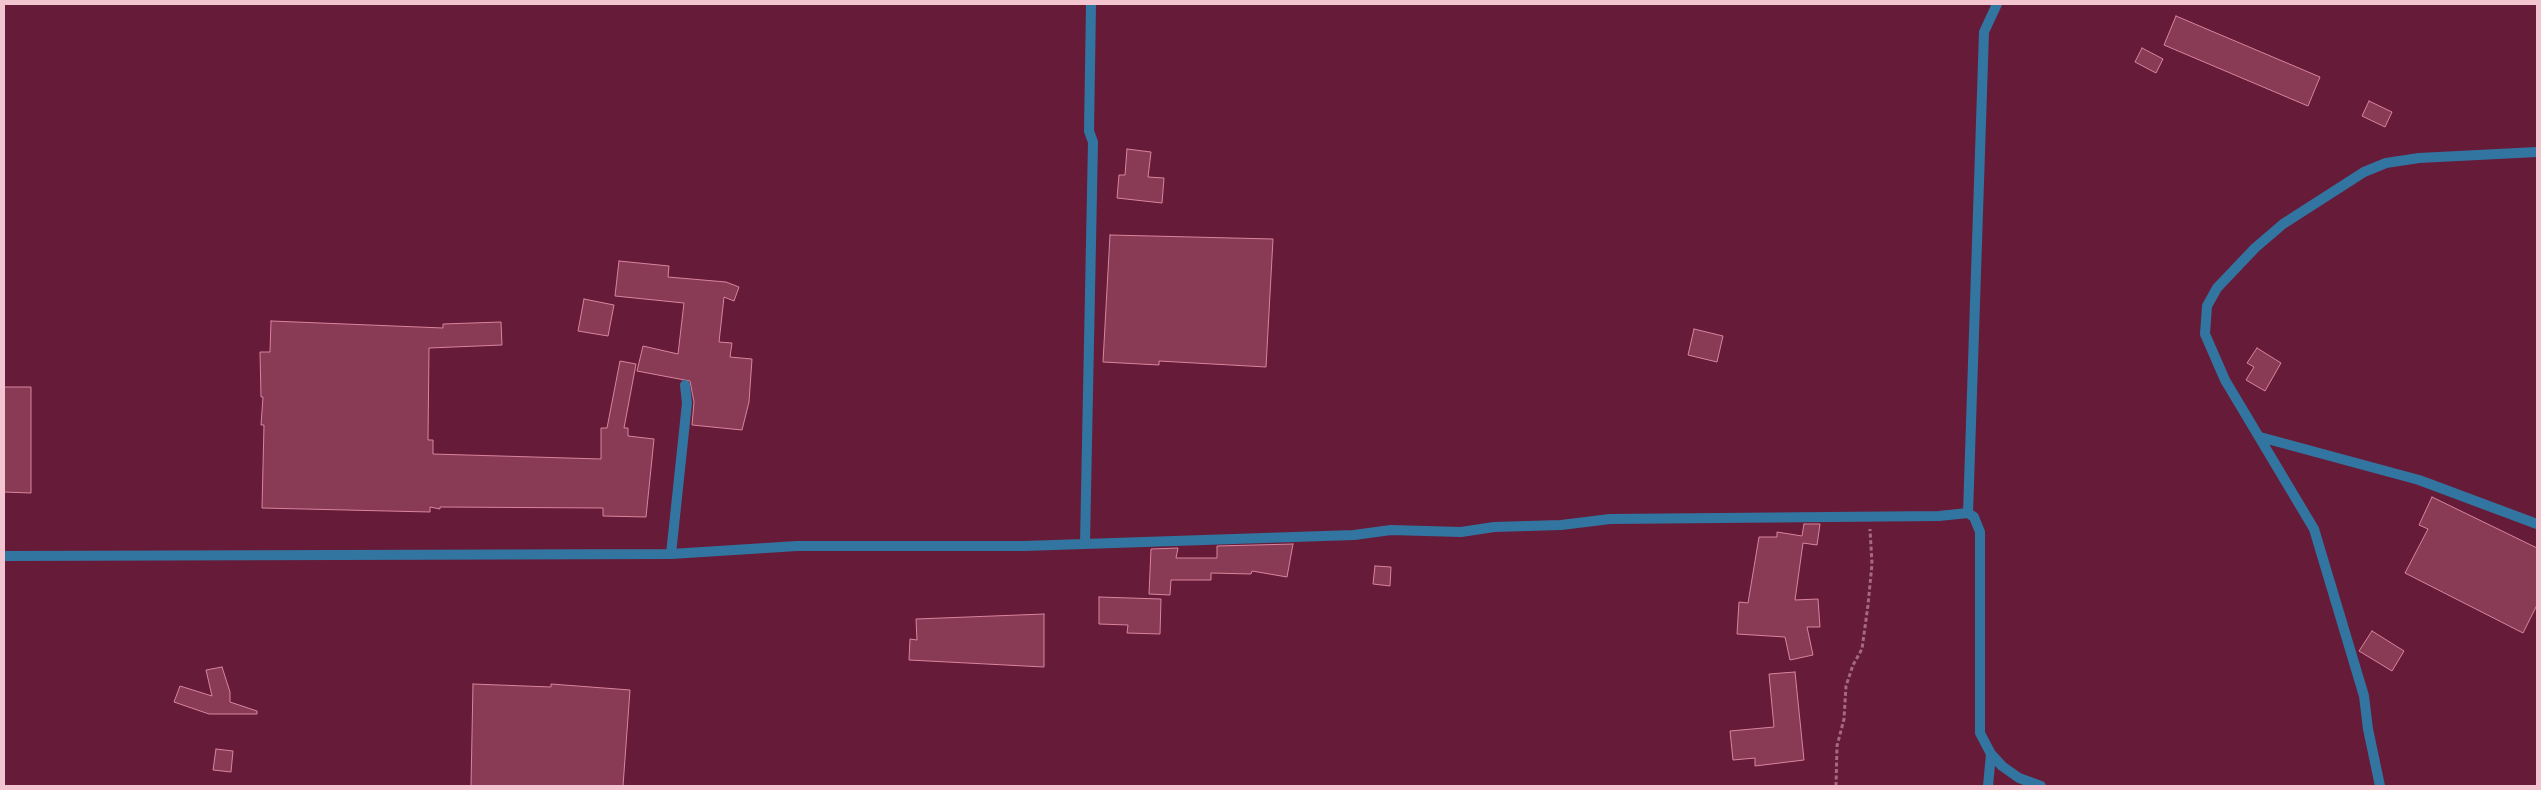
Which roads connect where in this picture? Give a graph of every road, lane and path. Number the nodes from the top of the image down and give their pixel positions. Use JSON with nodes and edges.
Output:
{"nodes":[{"id":1,"x":1091,"y":4,"type":"edge"},
{"id":2,"x":1998,"y":4,"type":"edge"},
{"id":3,"x":2537,"y":152,"type":"edge"},
{"id":4,"x":685,"y":385,"type":"dead end"},
{"id":5,"x":2260,"y":437,"type":"junction"},
{"id":6,"x":1968,"y":512,"type":"junction"},
{"id":7,"x":1870,"y":517,"type":"junction"},
{"id":8,"x":2537,"y":524,"type":"edge"},
{"id":9,"x":1085,"y":543,"type":"junction"},
{"id":10,"x":671,"y":554,"type":"junction"},
{"id":11,"x":4,"y":556,"type":"edge"},
{"id":12,"x":1990,"y":754,"type":"junction"},
{"id":13,"x":1836,"y":786,"type":"edge"},
{"id":14,"x":1988,"y":786,"type":"edge"},
{"id":15,"x":2041,"y":786,"type":"edge"},
{"id":16,"x":2380,"y":786,"type":"edge"}],
"edges":[{"from":1,"to":9,"type":"street"},
{"from":2,"to":6,"type":"street"},
{"from":3,"to":5,"type":"street"},
{"from":4,"to":10,"type":"street"},
{"from":5,"to":8,"type":"street"},
{"from":5,"to":16,"type":"street"},
{"from":6,"to":7,"type":"street"},
{"from":6,"to":12,"type":"street"},
{"from":7,"to":9,"type":"street"},
{"from":7,"to":13,"type":"path"},
{"from":9,"to":10,"type":"street"},
{"from":10,"to":11,"type":"street"},
{"from":12,"to":14,"type":"street"},
{"from":12,"to":15,"type":"street"}]}
